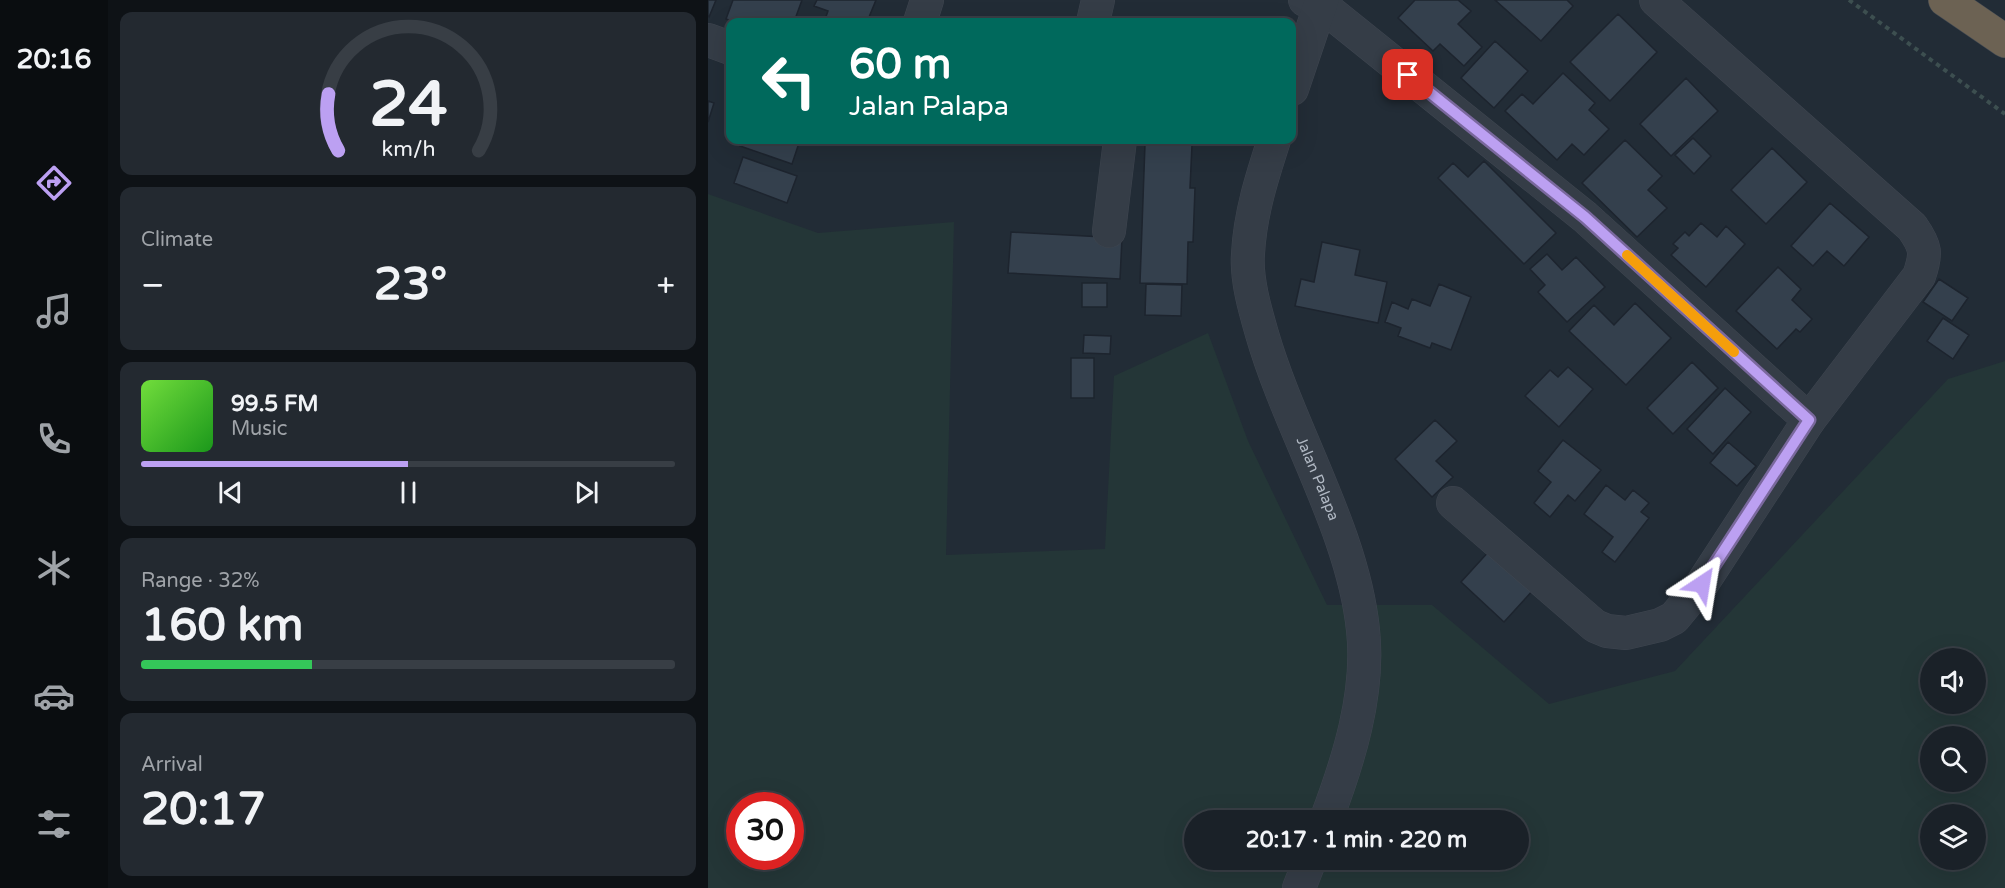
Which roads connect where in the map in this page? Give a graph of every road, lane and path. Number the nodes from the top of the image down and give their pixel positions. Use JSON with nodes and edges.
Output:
{"nodes":[{"id":1,"x":927,"y":0,"type":"edge"},
{"id":2,"x":1098,"y":0,"type":"edge"},
{"id":3,"x":1656,"y":0,"type":"edge"},
{"id":4,"x":1849,"y":0,"type":"edge"},
{"id":5,"x":1945,"y":0,"type":"edge"},
{"id":6,"x":1316,"y":1,"type":"edge"},
{"id":7,"x":921,"y":18,"type":"edge"},
{"id":8,"x":1094,"y":18,"type":"edge"},
{"id":9,"x":708,"y":40,"type":"edge"},
{"id":10,"x":2005,"y":41,"type":"edge"},
{"id":11,"x":726,"y":47,"type":"edge"},
{"id":12,"x":1296,"y":74,"type":"edge"},
{"id":13,"x":2005,"y":114,"type":"edge"},
{"id":14,"x":1119,"y":144,"type":"edge"},
{"id":15,"x":1273,"y":144,"type":"edge"},
{"id":16,"x":1108,"y":231,"type":"dead end"},
{"id":17,"x":1809,"y":420,"type":"junction"},
{"id":18,"x":1453,"y":503,"type":"dead end"},
{"id":19,"x":1329,"y":810,"type":"edge"},
{"id":20,"x":1306,"y":870,"type":"edge"},
{"id":21,"x":1299,"y":888,"type":"edge"}],
"edges":[{"from":1,"to":7,"type":"street"},
{"from":2,"to":8,"type":"street"},
{"from":3,"to":17,"type":"street"},
{"from":4,"to":13,"type":"path"},
{"from":5,"to":10,"type":"highway"},
{"from":6,"to":12,"type":"street"},
{"from":6,"to":17,"type":"street"},
{"from":9,"to":11,"type":"street"},
{"from":14,"to":16,"type":"street"},
{"from":15,"to":19,"type":"street","name":"Jalan Palapa"},
{"from":17,"to":18,"type":"street"},
{"from":20,"to":21,"type":"street"}]}
